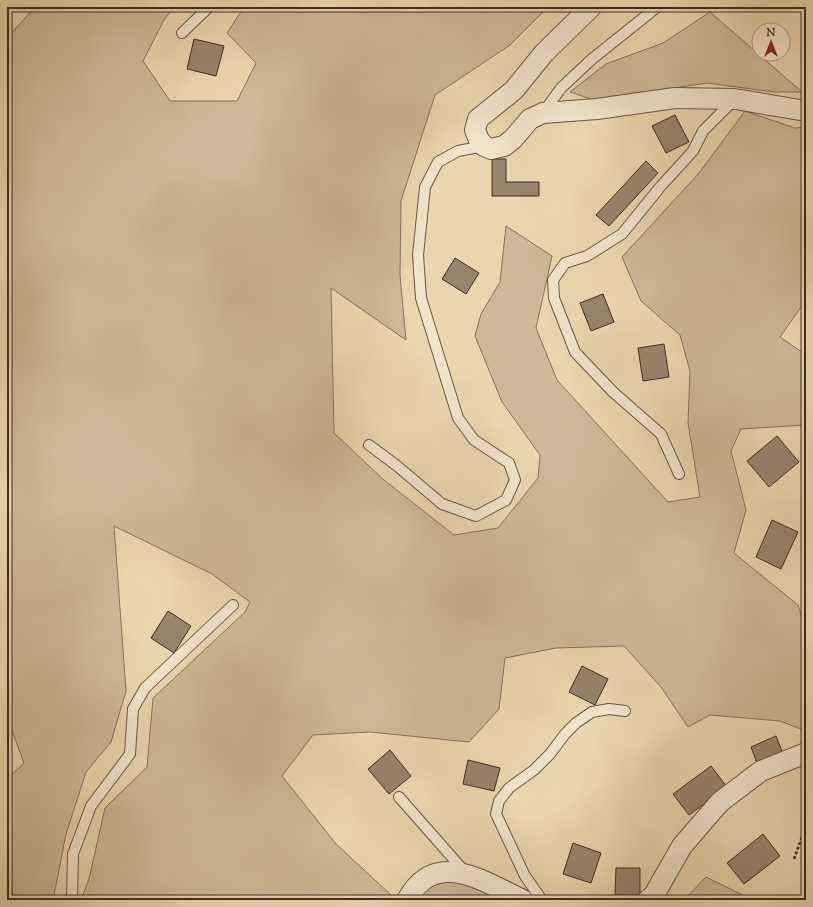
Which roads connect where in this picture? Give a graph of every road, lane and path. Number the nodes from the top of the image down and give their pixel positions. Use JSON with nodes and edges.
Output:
{"nodes":[{"id":1,"x":209,"y":7,"type":"edge"},
{"id":2,"x":591,"y":7,"type":"edge"},
{"id":3,"x":657,"y":7,"type":"edge"},
{"id":4,"x":182,"y":33,"type":"dead end"},
{"id":5,"x":735,"y":100,"type":"junction"},
{"id":6,"x":803,"y":109,"type":"edge"},
{"id":7,"x":543,"y":113,"type":"junction"},
{"id":8,"x":484,"y":146,"type":"junction"},
{"id":9,"x":369,"y":445,"type":"dead end"},
{"id":10,"x":678,"y":474,"type":"dead end"},
{"id":11,"x":233,"y":605,"type":"dead end"},
{"id":12,"x":625,"y":711,"type":"dead end"},
{"id":13,"x":806,"y":753,"type":"edge"},
{"id":14,"x":399,"y":797,"type":"dead end"},
{"id":15,"x":806,"y":826,"type":"edge"},
{"id":16,"x":794,"y":859,"type":"dead end"},
{"id":17,"x":465,"y":872,"type":"junction"},
{"id":18,"x":72,"y":900,"type":"edge"},
{"id":19,"x":407,"y":900,"type":"edge"},
{"id":20,"x":523,"y":900,"type":"edge"},
{"id":21,"x":542,"y":900,"type":"edge"},
{"id":22,"x":648,"y":900,"type":"edge"}],
"edges":[{"from":1,"to":4,"type":"lane"},
{"from":2,"to":8,"type":"street"},
{"from":3,"to":7,"type":"lane"},
{"from":5,"to":6,"type":"street"},
{"from":5,"to":7,"type":"street"},
{"from":5,"to":10,"type":"lane"},
{"from":7,"to":8,"type":"street"},
{"from":8,"to":9,"type":"lane"},
{"from":11,"to":18,"type":"lane"},
{"from":12,"to":21,"type":"lane"},
{"from":13,"to":22,"type":"street"},
{"from":14,"to":17,"type":"lane"},
{"from":15,"to":16,"type":"path"},
{"from":17,"to":19,"type":"street"},
{"from":17,"to":20,"type":"street"}]}
